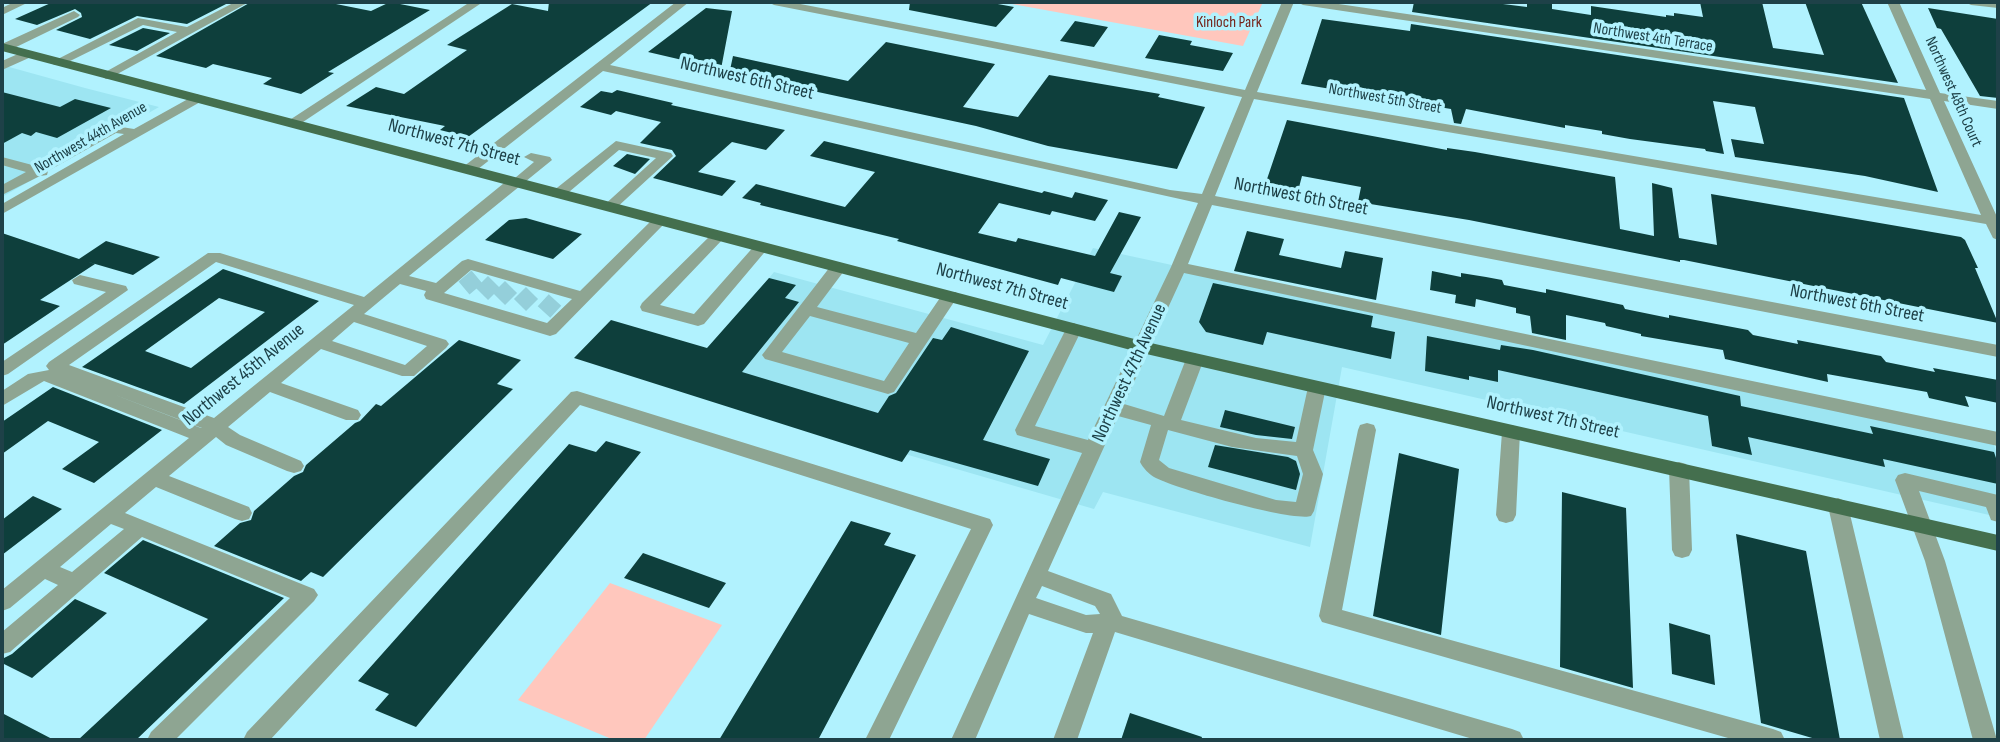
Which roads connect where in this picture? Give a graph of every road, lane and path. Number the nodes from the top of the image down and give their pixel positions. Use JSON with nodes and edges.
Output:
{"nodes":[{"id":1,"x":23,"y":2,"type":"edge"},
{"id":2,"x":243,"y":2,"type":"edge"},
{"id":3,"x":477,"y":2,"type":"edge"},
{"id":4,"x":683,"y":2,"type":"edge"},
{"id":5,"x":774,"y":2,"type":"edge"},
{"id":6,"x":1288,"y":2,"type":"edge"},
{"id":7,"x":1303,"y":2,"type":"edge"},
{"id":8,"x":1893,"y":2,"type":"edge"},
{"id":9,"x":1971,"y":2,"type":"edge"},
{"id":10,"x":1998,"y":5,"type":"edge"},
{"id":11,"x":2,"y":12,"type":"edge"},
{"id":12,"x":74,"y":15,"type":"dead end"},
{"id":13,"x":189,"y":31,"type":"junction"},
{"id":14,"x":3,"y":47,"type":"edge"},
{"id":15,"x":27,"y":54,"type":"junction"},
{"id":16,"x":58,"y":62,"type":"junction"},
{"id":17,"x":2,"y":66,"type":"edge"},
{"id":18,"x":599,"y":66,"type":"junction"},
{"id":19,"x":106,"y":75,"type":"junction"},
{"id":20,"x":1250,"y":94,"type":"junction"},
{"id":21,"x":1935,"y":96,"type":"junction"},
{"id":22,"x":197,"y":98,"type":"junction"},
{"id":23,"x":1998,"y":105,"type":"edge"},
{"id":24,"x":91,"y":122,"type":"dead end"},
{"id":25,"x":292,"y":122,"type":"junction"},
{"id":26,"x":114,"y":128,"type":"junction"},
{"id":27,"x":135,"y":133,"type":"junction"},
{"id":28,"x":531,"y":157,"type":"dead end"},
{"id":29,"x":2,"y":161,"type":"edge"},
{"id":30,"x":468,"y":170,"type":"junction"},
{"id":31,"x":37,"y":171,"type":"junction"},
{"id":32,"x":59,"y":177,"type":"junction"},
{"id":33,"x":516,"y":183,"type":"junction"},
{"id":34,"x":2,"y":191,"type":"edge"},
{"id":35,"x":558,"y":194,"type":"junction"},
{"id":36,"x":1208,"y":199,"type":"junction"},
{"id":37,"x":609,"y":207,"type":"junction"},
{"id":38,"x":2,"y":209,"type":"edge"},
{"id":39,"x":659,"y":220,"type":"junction"},
{"id":40,"x":1992,"y":221,"type":"junction"},
{"id":41,"x":1998,"y":234,"type":"edge"},
{"id":42,"x":718,"y":236,"type":"junction"},
{"id":43,"x":761,"y":247,"type":"junction"},
{"id":44,"x":839,"y":267,"type":"junction"},
{"id":45,"x":1179,"y":267,"type":"junction"},
{"id":46,"x":397,"y":278,"type":"junction"},
{"id":47,"x":80,"y":280,"type":"dead end"},
{"id":48,"x":493,"y":283,"type":"junction"},
{"id":49,"x":444,"y":295,"type":"junction"},
{"id":50,"x":531,"y":295,"type":"junction"},
{"id":51,"x":950,"y":296,"type":"junction"},
{"id":52,"x":583,"y":297,"type":"junction"},
{"id":53,"x":554,"y":301,"type":"junction"},
{"id":54,"x":366,"y":303,"type":"junction"},
{"id":55,"x":469,"y":306,"type":"junction"},
{"id":56,"x":806,"y":309,"type":"junction"},
{"id":57,"x":485,"y":311,"type":"junction"},
{"id":58,"x":351,"y":315,"type":"junction"},
{"id":59,"x":506,"y":317,"type":"junction"},
{"id":60,"x":531,"y":324,"type":"junction"},
{"id":61,"x":1074,"y":329,"type":"junction"},
{"id":62,"x":919,"y":340,"type":"junction"},
{"id":63,"x":317,"y":342,"type":"junction"},
{"id":64,"x":1143,"y":347,"type":"junction"},
{"id":65,"x":1998,"y":351,"type":"edge"},
{"id":66,"x":1195,"y":359,"type":"junction"},
{"id":67,"x":2,"y":370,"type":"edge"},
{"id":68,"x":265,"y":384,"type":"junction"},
{"id":69,"x":1317,"y":387,"type":"junction"},
{"id":70,"x":2,"y":400,"type":"edge"},
{"id":71,"x":1114,"y":408,"type":"junction"},
{"id":72,"x":352,"y":415,"type":"dead end"},
{"id":73,"x":1166,"y":423,"type":"junction"},
{"id":74,"x":1367,"y":430,"type":"dead end"},
{"id":75,"x":208,"y":431,"type":"junction"},
{"id":76,"x":1511,"y":432,"type":"junction"},
{"id":77,"x":1998,"y":439,"type":"edge"},
{"id":78,"x":1094,"y":449,"type":"junction"},
{"id":79,"x":1304,"y":450,"type":"junction"},
{"id":80,"x":294,"y":466,"type":"dead end"},
{"id":81,"x":1679,"y":469,"type":"junction"},
{"id":82,"x":152,"y":477,"type":"junction"},
{"id":83,"x":1838,"y":506,"type":"junction"},
{"id":84,"x":242,"y":513,"type":"dead end"},
{"id":85,"x":107,"y":514,"type":"junction"},
{"id":86,"x":1998,"y":514,"type":"edge"},
{"id":87,"x":1506,"y":515,"type":"dead end"},
{"id":88,"x":1922,"y":525,"type":"junction"},
{"id":89,"x":140,"y":527,"type":"junction"},
{"id":90,"x":1998,"y":543,"type":"edge"},
{"id":91,"x":1682,"y":550,"type":"dead end"},
{"id":92,"x":42,"y":568,"type":"junction"},
{"id":93,"x":1036,"y":575,"type":"junction"},
{"id":94,"x":75,"y":583,"type":"junction"},
{"id":95,"x":5,"y":594,"type":"edge"},
{"id":96,"x":1024,"y":603,"type":"junction"},
{"id":97,"x":1111,"y":621,"type":"junction"},
{"id":98,"x":2,"y":645,"type":"edge"},
{"id":99,"x":159,"y":740,"type":"edge"},
{"id":100,"x":256,"y":740,"type":"edge"},
{"id":101,"x":877,"y":740,"type":"edge"},
{"id":102,"x":963,"y":740,"type":"edge"},
{"id":103,"x":1065,"y":740,"type":"edge"},
{"id":104,"x":1512,"y":740,"type":"edge"},
{"id":105,"x":1773,"y":740,"type":"edge"},
{"id":106,"x":1892,"y":740,"type":"edge"},
{"id":107,"x":1985,"y":740,"type":"edge"}],
"edges":[{"from":1,"to":11,"type":"street"},
{"from":2,"to":13,"type":"street"},
{"from":3,"to":25,"type":"street"},
{"from":4,"to":18,"type":"street"},
{"from":5,"to":20,"type":"street","name":"Northwest 5th Street"},
{"from":6,"to":20,"type":"street","name":"Northwest 47th Avenue"},
{"from":7,"to":21,"type":"street","name":"Northwest 4th Terrace"},
{"from":8,"to":21,"type":"street","name":"Northwest 48th Court"},
{"from":9,"to":10,"type":"street"},
{"from":12,"to":14,"type":"street"},
{"from":13,"to":16,"type":"street"},
{"from":13,"to":19,"type":"street"},
{"from":14,"to":15,"type":"main road","name":"Northwest 7th Street"},
{"from":15,"to":16,"type":"main road","name":"Northwest 7th Street"},
{"from":15,"to":17,"type":"street"},
{"from":16,"to":19,"type":"main road","name":"Northwest 7th Street"},
{"from":18,"to":30,"type":"street"},
{"from":18,"to":36,"type":"street","name":"Northwest 6th Street"},
{"from":19,"to":22,"type":"main road","name":"Northwest 7th Street"},
{"from":20,"to":36,"type":"street","name":"Northwest 47th Avenue"},
{"from":20,"to":40,"type":"street","name":"Northwest 5th Street"},
{"from":21,"to":23,"type":"street","name":"Northwest 4th Terrace"},
{"from":21,"to":40,"type":"street","name":"Northwest 48th Court"},
{"from":22,"to":25,"type":"main road","name":"Northwest 7th Street"},
{"from":22,"to":27,"type":"street","name":"Northwest 44th Avenue"},
{"from":24,"to":26,"type":"street"},
{"from":25,"to":30,"type":"main road","name":"Northwest 7th Street"},
{"from":26,"to":27,"type":"street"},
{"from":26,"to":31,"type":"street"},
{"from":27,"to":32,"type":"street","name":"Northwest 44th Avenue"},
{"from":28,"to":33,"type":"street","name":"Northwest 45th Avenue"},
{"from":29,"to":31,"type":"street"},
{"from":30,"to":33,"type":"main road","name":"Northwest 7th Street"},
{"from":31,"to":32,"type":"street"},
{"from":31,"to":34,"type":"street"},
{"from":32,"to":38,"type":"street","name":"Northwest 44th Avenue"},
{"from":33,"to":35,"type":"main road","name":"Northwest 7th Street"},
{"from":33,"to":46,"type":"street","name":"Northwest 45th Avenue"},
{"from":35,"to":37,"type":"main road","name":"Northwest 7th Street"},
{"from":35,"to":37,"type":"street"},
{"from":36,"to":45,"type":"street","name":"Northwest 47th Avenue"},
{"from":36,"to":65,"type":"street","name":"Northwest 6th Street"},
{"from":37,"to":39,"type":"main road","name":"Northwest 7th Street"},
{"from":39,"to":42,"type":"main road","name":"Northwest 7th Street"},
{"from":39,"to":52,"type":"street"},
{"from":40,"to":41,"type":"street","name":"Northwest 48th Court"},
{"from":42,"to":43,"type":"main road","name":"Northwest 7th Street"},
{"from":42,"to":43,"type":"street"},
{"from":43,"to":44,"type":"main road","name":"Northwest 7th Street"},
{"from":44,"to":51,"type":"main road","name":"Northwest 7th Street"},
{"from":44,"to":56,"type":"street"},
{"from":45,"to":64,"type":"street","name":"Northwest 47th Avenue"},
{"from":45,"to":77,"type":"street"},
{"from":46,"to":49,"type":"street"},
{"from":46,"to":54,"type":"street","name":"Northwest 45th Avenue"},
{"from":47,"to":67,"type":"street"},
{"from":48,"to":49,"type":"street"},
{"from":48,"to":49,"type":"street"},
{"from":48,"to":50,"type":"street"},
{"from":48,"to":55,"type":"street"},
{"from":48,"to":57,"type":"street"},
{"from":49,"to":55,"type":"street"},
{"from":50,"to":53,"type":"street"},
{"from":50,"to":59,"type":"street"},
{"from":51,"to":61,"type":"main road","name":"Northwest 7th Street"},
{"from":51,"to":62,"type":"street"},
{"from":52,"to":53,"type":"street"},
{"from":52,"to":60,"type":"street"},
{"from":53,"to":60,"type":"street"},
{"from":54,"to":58,"type":"street","name":"Northwest 45th Avenue"},
{"from":54,"to":75,"type":"street"},
{"from":55,"to":57,"type":"street"},
{"from":56,"to":62,"type":"street"},
{"from":56,"to":62,"type":"street"},
{"from":57,"to":59,"type":"street"},
{"from":58,"to":63,"type":"street","name":"Northwest 45th Avenue"},
{"from":58,"to":63,"type":"street"},
{"from":59,"to":60,"type":"street"},
{"from":61,"to":64,"type":"main road","name":"Northwest 7th Street"},
{"from":61,"to":78,"type":"street"},
{"from":63,"to":68,"type":"street","name":"Northwest 45th Avenue"},
{"from":64,"to":66,"type":"main road","name":"Northwest 7th Street"},
{"from":64,"to":71,"type":"street","name":"Northwest 47th Avenue"},
{"from":66,"to":69,"type":"main road","name":"Northwest 7th Street"},
{"from":66,"to":73,"type":"street"},
{"from":68,"to":72,"type":"street"},
{"from":68,"to":75,"type":"street","name":"Northwest 45th Avenue"},
{"from":69,"to":76,"type":"main road","name":"Northwest 7th Street"},
{"from":69,"to":79,"type":"street"},
{"from":70,"to":75,"type":"street"},
{"from":71,"to":73,"type":"street"},
{"from":71,"to":78,"type":"street","name":"Northwest 47th Avenue"},
{"from":73,"to":79,"type":"street"},
{"from":73,"to":79,"type":"street"},
{"from":74,"to":105,"type":"street"},
{"from":75,"to":80,"type":"street"},
{"from":75,"to":82,"type":"street","name":"Northwest 45th Avenue"},
{"from":76,"to":81,"type":"main road","name":"Northwest 7th Street"},
{"from":76,"to":87,"type":"street"},
{"from":78,"to":93,"type":"street","name":"Northwest 47th Avenue"},
{"from":81,"to":83,"type":"main road","name":"Northwest 7th Street"},
{"from":81,"to":91,"type":"street"},
{"from":82,"to":84,"type":"street"},
{"from":82,"to":85,"type":"street","name":"Northwest 45th Avenue"},
{"from":83,"to":88,"type":"main road","name":"Northwest 7th Street"},
{"from":83,"to":106,"type":"street"},
{"from":85,"to":89,"type":"street"},
{"from":85,"to":92,"type":"street","name":"Northwest 45th Avenue"},
{"from":86,"to":88,"type":"street"},
{"from":88,"to":90,"type":"main road","name":"Northwest 7th Street"},
{"from":88,"to":107,"type":"street"},
{"from":89,"to":94,"type":"street"},
{"from":89,"to":99,"type":"street"},
{"from":92,"to":94,"type":"street"},
{"from":92,"to":95,"type":"street","name":"Northwest 45th Avenue"},
{"from":93,"to":96,"type":"street","name":"Northwest 47th Avenue"},
{"from":93,"to":97,"type":"street"},
{"from":94,"to":98,"type":"street"},
{"from":96,"to":97,"type":"street"},
{"from":96,"to":102,"type":"street","name":"Northwest 47th Avenue"},
{"from":97,"to":103,"type":"street"},
{"from":97,"to":104,"type":"street"},
{"from":100,"to":101,"type":"street"}]}
